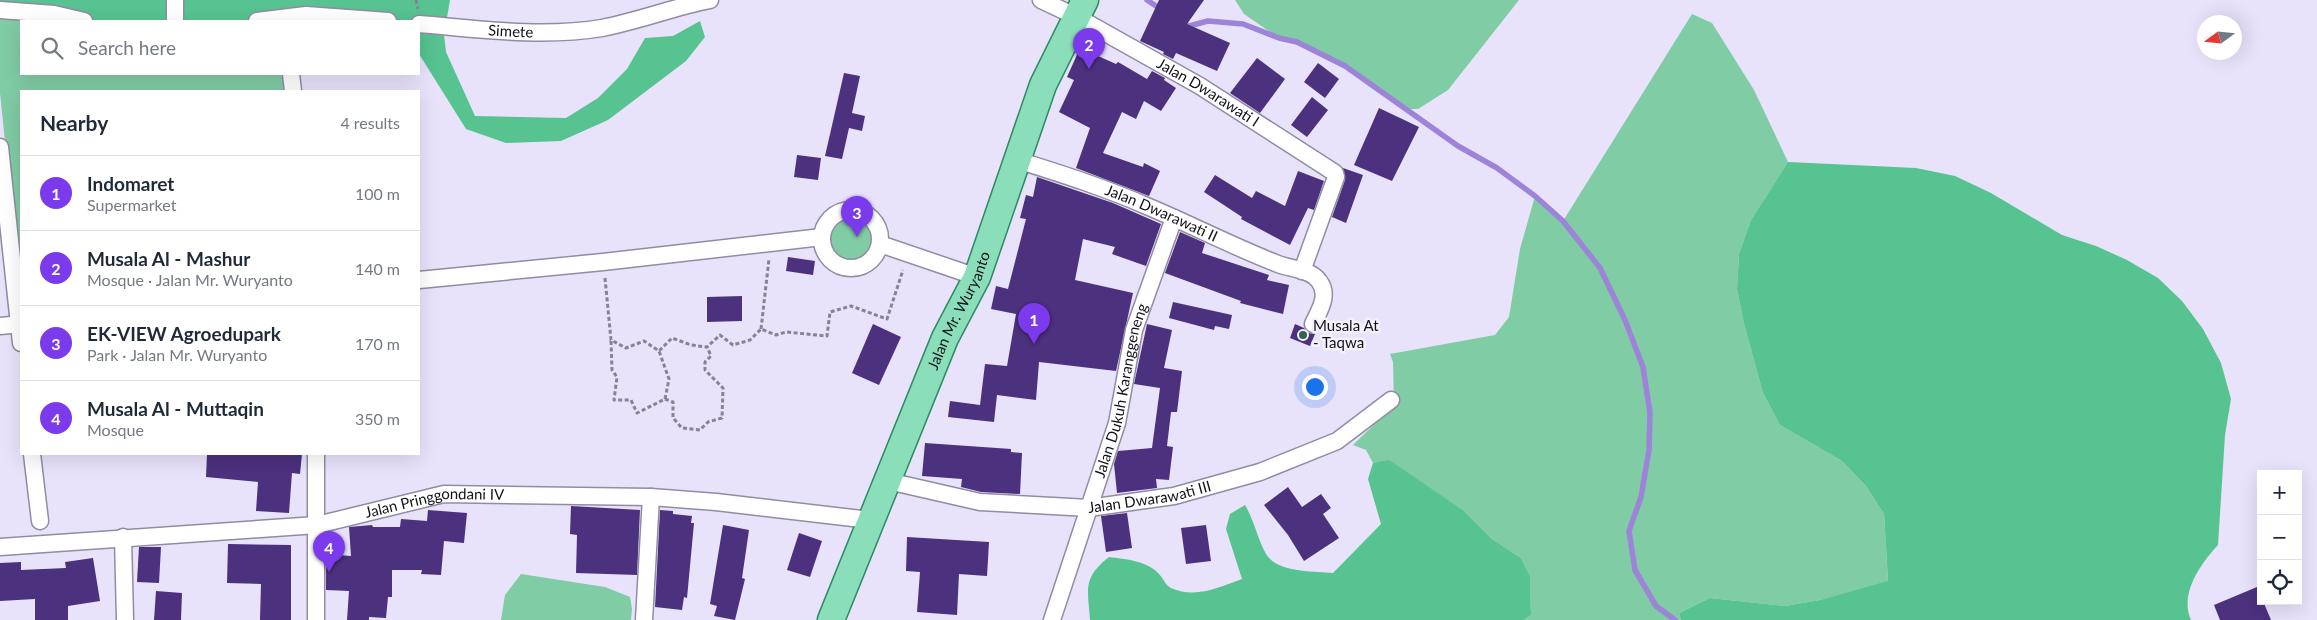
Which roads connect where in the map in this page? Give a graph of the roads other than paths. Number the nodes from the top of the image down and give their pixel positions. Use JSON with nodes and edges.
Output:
{"nodes":[{"id":1,"x":175,"y":0,"type":"edge"},
{"id":2,"x":710,"y":0,"type":"edge"},
{"id":3,"x":1041,"y":0,"type":"edge"},
{"id":4,"x":650,"y":7,"type":"edge"},
{"id":5,"x":1081,"y":8,"type":"edge"},
{"id":6,"x":0,"y":10,"type":"edge"},
{"id":7,"x":80,"y":20,"type":"edge"},
{"id":8,"x":175,"y":20,"type":"edge"},
{"id":9,"x":265,"y":20,"type":"edge"},
{"id":10,"x":374,"y":20,"type":"edge"},
{"id":11,"x":420,"y":24,"type":"edge"},
{"id":12,"x":291,"y":75,"type":"edge"},
{"id":13,"x":293,"y":90,"type":"edge"},
{"id":14,"x":0,"y":147,"type":"edge"},
{"id":15,"x":1017,"y":160,"type":"junction"},
{"id":16,"x":1174,"y":218,"type":"junction"},
{"id":17,"x":822,"y":237,"type":"junction"},
{"id":18,"x":880,"y":244,"type":"junction"},
{"id":19,"x":1302,"y":271,"type":"junction"},
{"id":20,"x":977,"y":277,"type":"junction"},
{"id":21,"x":420,"y":280,"type":"edge"},
{"id":22,"x":20,"y":324,"type":"edge"},
{"id":23,"x":1313,"y":324,"type":"dead end"},
{"id":24,"x":0,"y":326,"type":"edge"},
{"id":25,"x":1391,"y":400,"type":"dead end"},
{"id":26,"x":32,"y":455,"type":"edge"},
{"id":27,"x":316,"y":455,"type":"edge"},
{"id":28,"x":888,"y":481,"type":"junction"},
{"id":29,"x":651,"y":497,"type":"junction"},
{"id":30,"x":1090,"y":508,"type":"junction"},
{"id":31,"x":870,"y":520,"type":"junction"},
{"id":32,"x":40,"y":521,"type":"dead end"},
{"id":33,"x":317,"y":525,"type":"junction"},
{"id":34,"x":123,"y":537,"type":"junction"},
{"id":35,"x":0,"y":546,"type":"edge"},
{"id":36,"x":125,"y":620,"type":"edge"},
{"id":37,"x":316,"y":620,"type":"edge"},
{"id":38,"x":644,"y":620,"type":"edge"},
{"id":39,"x":831,"y":620,"type":"edge"},
{"id":40,"x":1052,"y":620,"type":"edge"}],
"edges":[{"from":1,"to":8,"type":"street"},
{"from":2,"to":4,"type":"street","name":"Simete"},
{"from":3,"to":5,"type":"street","name":"Jalan Dwarawati I"},
{"from":4,"to":11,"type":"street","name":"Simete"},
{"from":5,"to":15,"type":"main road","name":"Jalan Mr. Wuryanto"},
{"from":5,"to":19,"type":"street","name":"Jalan Dwarawati I"},
{"from":6,"to":7,"type":"street"},
{"from":9,"to":10,"type":"street"},
{"from":12,"to":13,"type":"street"},
{"from":14,"to":22,"type":"street"},
{"from":15,"to":16,"type":"street","name":"Jalan Dwarawati II"},
{"from":15,"to":20,"type":"main road","name":"Jalan Mr. Wuryanto"},
{"from":16,"to":19,"type":"street","name":"Jalan Dwarawati II"},
{"from":16,"to":30,"type":"street","name":"Jalan Dukuh Karanggeneng"},
{"from":17,"to":18,"type":"street"},
{"from":17,"to":18,"type":"street"},
{"from":17,"to":21,"type":"street"},
{"from":18,"to":20,"type":"street"},
{"from":19,"to":23,"type":"street"},
{"from":20,"to":28,"type":"main road","name":"Jalan Mr. Wuryanto"},
{"from":22,"to":24,"type":"street"},
{"from":25,"to":30,"type":"street","name":"Jalan Dwarawati III"},
{"from":26,"to":32,"type":"street"},
{"from":27,"to":33,"type":"street"},
{"from":28,"to":30,"type":"street","name":"Jalan Dwarawati III"},
{"from":28,"to":31,"type":"main road","name":"Jalan Mr. Wuryanto"},
{"from":29,"to":31,"type":"street","name":"Jalan Pringgondani IV"},
{"from":29,"to":33,"type":"street","name":"Jalan Pringgondani IV"},
{"from":29,"to":38,"type":"street"},
{"from":30,"to":40,"type":"street","name":"Jalan Dukuh Karanggeneng"},
{"from":31,"to":39,"type":"main road","name":"Jalan Mr. Wuryanto"},
{"from":33,"to":34,"type":"street","name":"Jalan Pringgondani IV"},
{"from":33,"to":37,"type":"street"},
{"from":34,"to":35,"type":"street","name":"Jalan Pringgondani IV"},
{"from":34,"to":36,"type":"street"}]}
